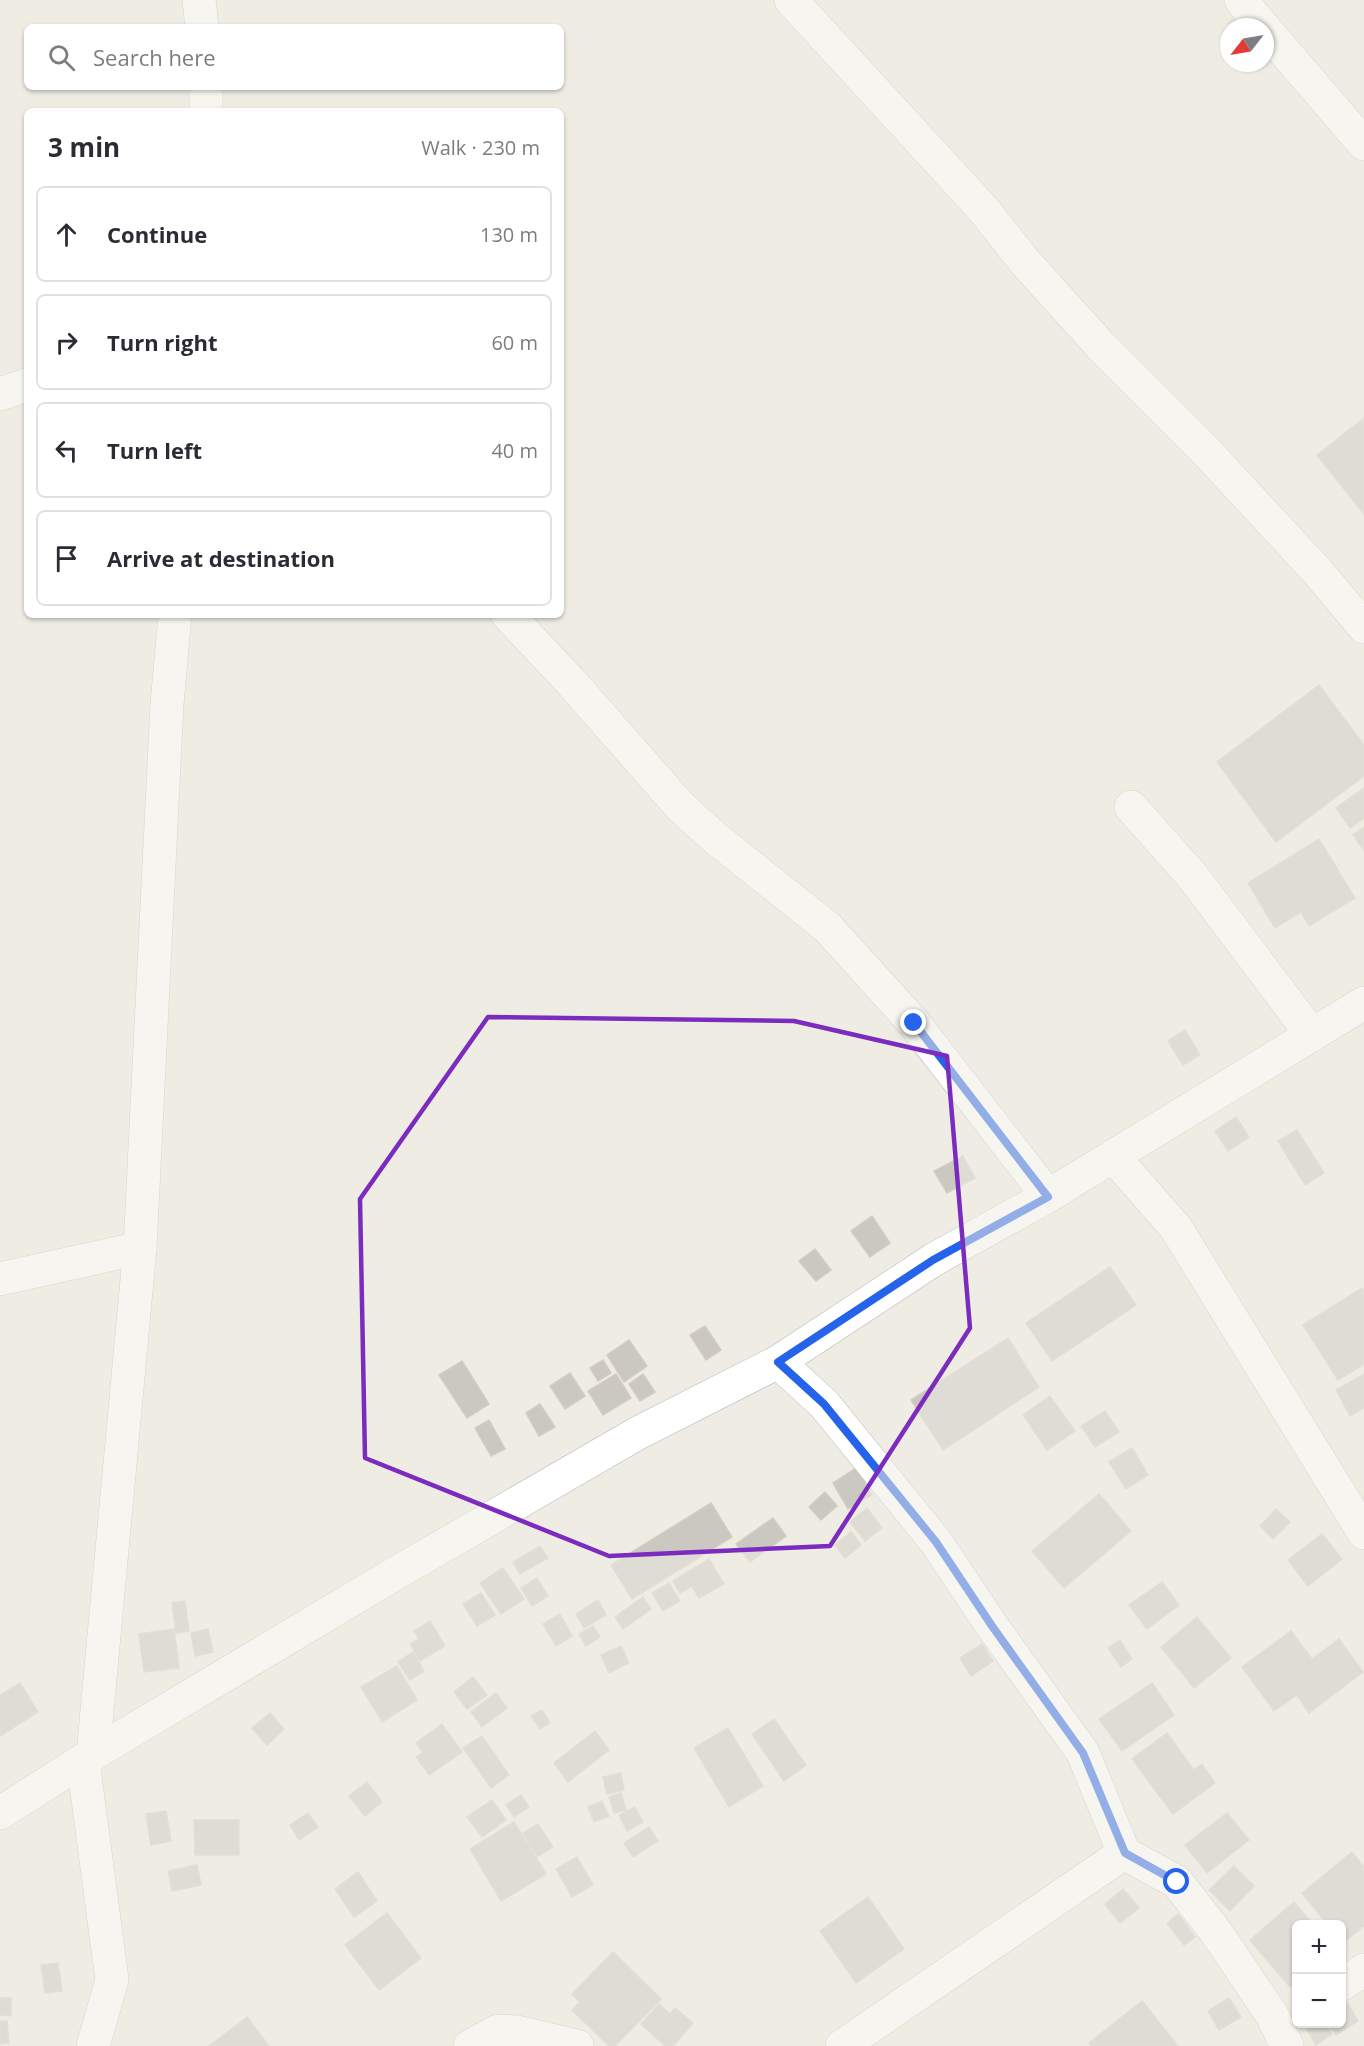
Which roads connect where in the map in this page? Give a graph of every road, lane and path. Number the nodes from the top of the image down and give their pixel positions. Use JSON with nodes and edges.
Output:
{"nodes":[{"id":1,"x":199,"y":0,"type":"edge"},
{"id":2,"x":1241,"y":0,"type":"edge"},
{"id":3,"x":792,"y":1,"type":"edge"},
{"id":4,"x":1256,"y":18,"type":"edge"},
{"id":5,"x":202,"y":24,"type":"edge"},
{"id":6,"x":1274,"y":40,"type":"edge"},
{"id":7,"x":206,"y":90,"type":"edge"},
{"id":8,"x":206,"y":108,"type":"edge"},
{"id":9,"x":1364,"y":144,"type":"edge"},
{"id":10,"x":24,"y":386,"type":"edge"},
{"id":11,"x":0,"y":394,"type":"edge"},
{"id":12,"x":175,"y":618,"type":"edge"},
{"id":13,"x":511,"y":618,"type":"edge"},
{"id":14,"x":1364,"y":627,"type":"edge"},
{"id":15,"x":1131,"y":807,"type":"dead end"},
{"id":16,"x":1364,"y":1003,"type":"edge"},
{"id":17,"x":1312,"y":1035,"type":"junction"},
{"id":18,"x":1113,"y":1156,"type":"junction"},
{"id":19,"x":1048,"y":1197,"type":"junction"},
{"id":20,"x":140,"y":1248,"type":"junction"},
{"id":21,"x":0,"y":1279,"type":"edge"},
{"id":22,"x":778,"y":1362,"type":"junction"},
{"id":23,"x":1364,"y":1533,"type":"edge"},
{"id":24,"x":88,"y":1757,"type":"junction"},
{"id":25,"x":0,"y":1813,"type":"edge"},
{"id":26,"x":1125,"y":1853,"type":"junction"},
{"id":27,"x":1364,"y":1970,"type":"edge"},
{"id":28,"x":1346,"y":1981,"type":"edge"},
{"id":29,"x":1287,"y":2028,"type":"edge"},
{"id":30,"x":93,"y":2046,"type":"edge"},
{"id":31,"x":470,"y":2046,"type":"edge"},
{"id":32,"x":576,"y":2046,"type":"edge"},
{"id":33,"x":842,"y":2046,"type":"edge"}],
"edges":[{"from":1,"to":5,"type":"street"},
{"from":2,"to":4,"type":"street"},
{"from":3,"to":14,"type":"street"},
{"from":6,"to":9,"type":"street"},
{"from":7,"to":8,"type":"street"},
{"from":10,"to":11,"type":"street"},
{"from":12,"to":20,"type":"street"},
{"from":13,"to":19,"type":"street"},
{"from":15,"to":17,"type":"street"},
{"from":16,"to":17,"type":"street"},
{"from":17,"to":18,"type":"street"},
{"from":18,"to":19,"type":"street"},
{"from":18,"to":23,"type":"street"},
{"from":19,"to":22,"type":"street"},
{"from":20,"to":21,"type":"street"},
{"from":20,"to":24,"type":"street"},
{"from":22,"to":24,"type":"street"},
{"from":22,"to":26,"type":"street"},
{"from":24,"to":25,"type":"street"},
{"from":24,"to":30,"type":"street"},
{"from":26,"to":29,"type":"street"},
{"from":26,"to":33,"type":"street"},
{"from":27,"to":28,"type":"street"},
{"from":31,"to":32,"type":"street"}]}
